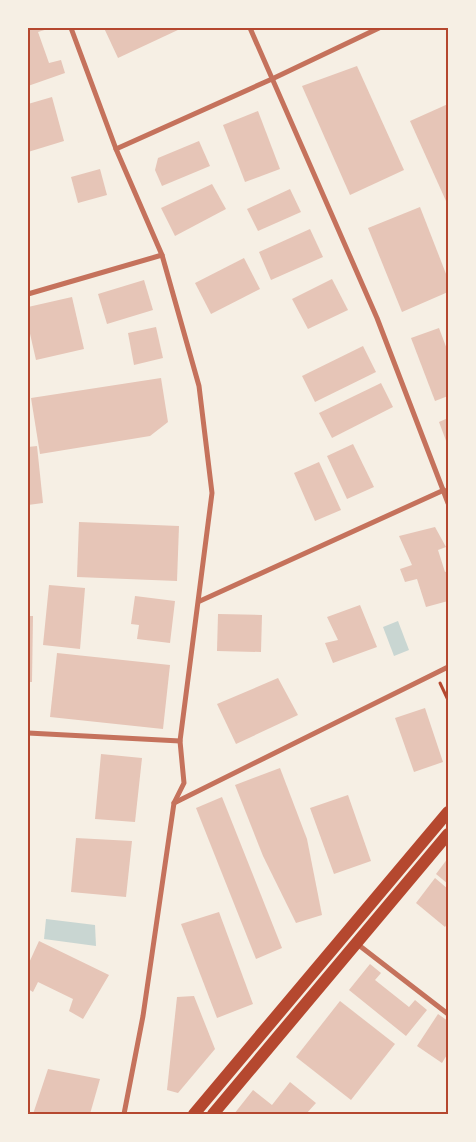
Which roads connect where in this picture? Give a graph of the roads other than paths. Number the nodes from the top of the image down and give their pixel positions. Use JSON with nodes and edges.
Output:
{"nodes":[{"id":1,"x":71,"y":28,"type":"edge"},
{"id":2,"x":250,"y":28,"type":"edge"},
{"id":3,"x":379,"y":28,"type":"edge"},
{"id":4,"x":272,"y":80,"type":"junction"},
{"id":5,"x":116,"y":149,"type":"junction"},
{"id":6,"x":162,"y":255,"type":"junction"},
{"id":7,"x":28,"y":294,"type":"edge"},
{"id":8,"x":444,"y":490,"type":"junction"},
{"id":9,"x":448,"y":503,"type":"edge"},
{"id":10,"x":200,"y":601,"type":"junction"},
{"id":11,"x":448,"y":667,"type":"edge"},
{"id":12,"x":28,"y":733,"type":"edge"},
{"id":13,"x":180,"y":741,"type":"junction"},
{"id":14,"x":174,"y":803,"type":"junction"},
{"id":15,"x":448,"y":812,"type":"edge"},
{"id":16,"x":448,"y":834,"type":"edge"},
{"id":17,"x":356,"y":943,"type":"junction"},
{"id":18,"x":448,"y":1014,"type":"edge"},
{"id":19,"x":124,"y":1114,"type":"edge"},
{"id":20,"x":194,"y":1114,"type":"edge"},
{"id":21,"x":213,"y":1114,"type":"edge"}],
"edges":[{"from":1,"to":5,"type":"street"},
{"from":2,"to":4,"type":"street"},
{"from":3,"to":4,"type":"street"},
{"from":4,"to":5,"type":"street"},
{"from":4,"to":8,"type":"street"},
{"from":5,"to":6,"type":"street"},
{"from":6,"to":7,"type":"street"},
{"from":6,"to":10,"type":"street"},
{"from":8,"to":9,"type":"street"},
{"from":8,"to":10,"type":"street"},
{"from":10,"to":13,"type":"street"},
{"from":11,"to":14,"type":"street"},
{"from":12,"to":13,"type":"street"},
{"from":13,"to":14,"type":"street"},
{"from":14,"to":19,"type":"street"},
{"from":15,"to":20,"type":"main road"},
{"from":16,"to":17,"type":"main road"},
{"from":17,"to":18,"type":"street"},
{"from":17,"to":21,"type":"main road"}]}
